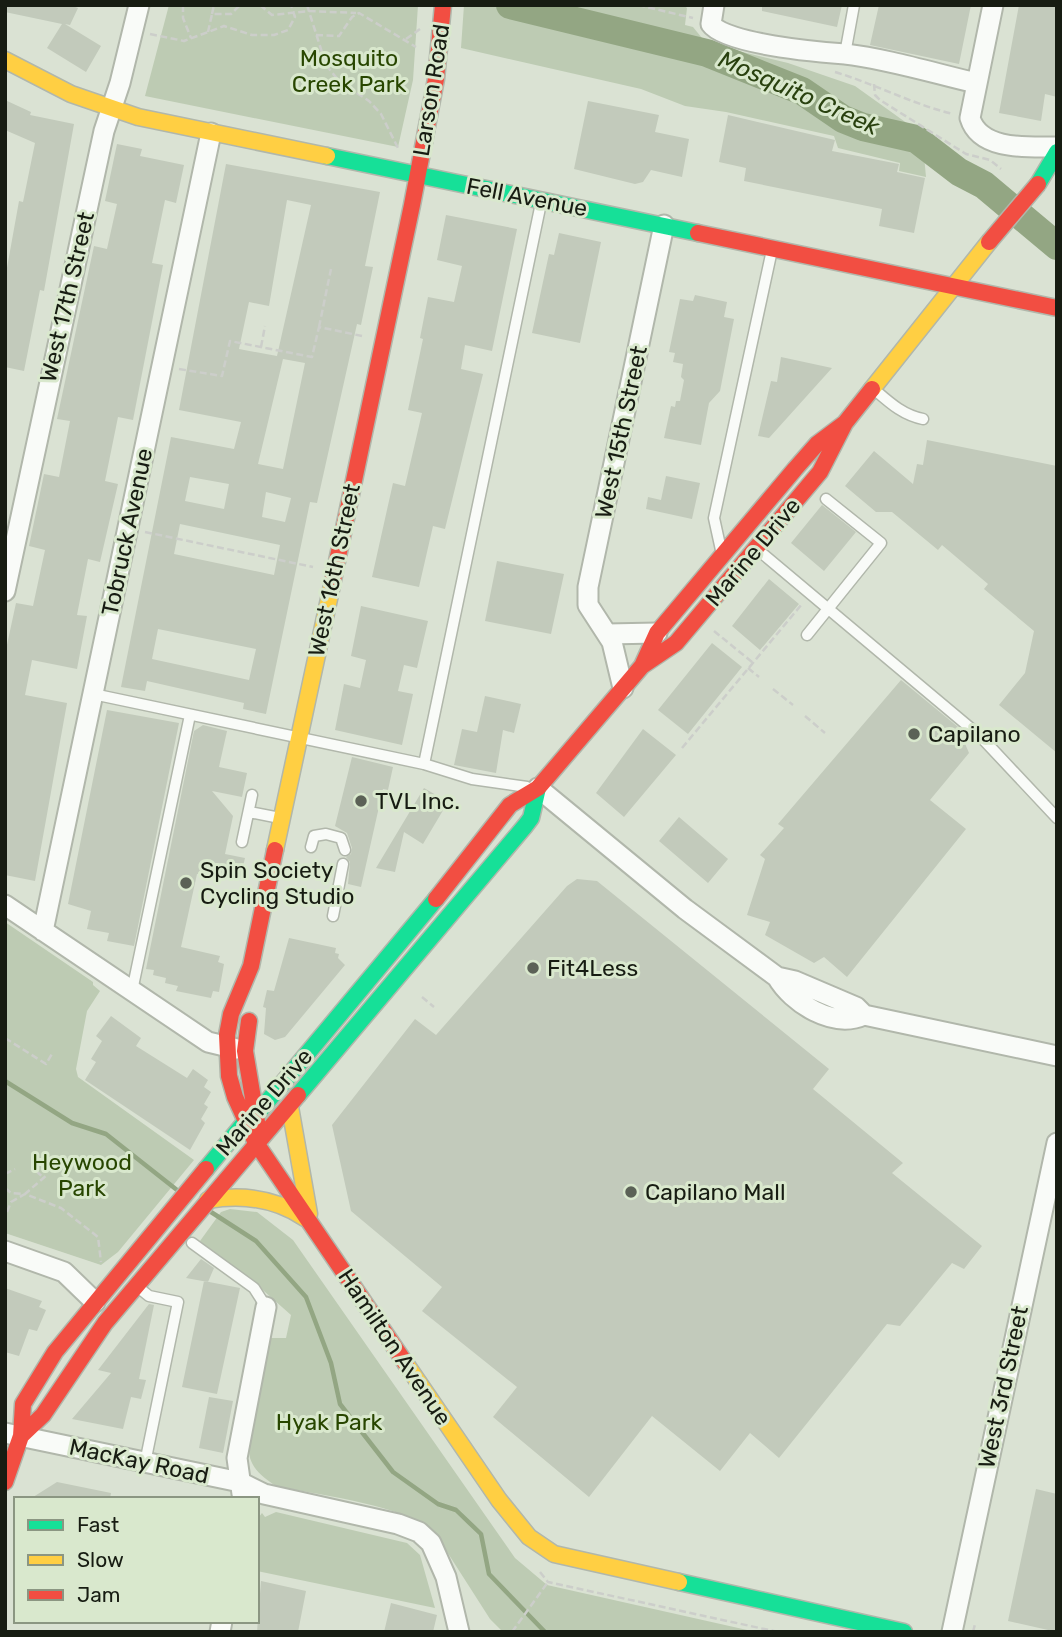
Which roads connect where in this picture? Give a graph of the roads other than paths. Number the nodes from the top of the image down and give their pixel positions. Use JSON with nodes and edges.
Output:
{"nodes":[{"id":1,"x":139,"y":5,"type":"edge"},
{"id":2,"x":854,"y":5,"type":"edge"},
{"id":3,"x":993,"y":5,"type":"edge"},
{"id":4,"x":443,"y":10,"type":"edge"},
{"id":5,"x":713,"y":11,"type":"edge"},
{"id":6,"x":845,"y":54,"type":"junction"},
{"id":7,"x":5,"y":60,"type":"edge"},
{"id":8,"x":976,"y":83,"type":"junction"},
{"id":9,"x":111,"y":109,"type":"junction"},
{"id":10,"x":211,"y":133,"type":"junction"},
{"id":11,"x":1057,"y":149,"type":"edge"},
{"id":12,"x":1057,"y":173,"type":"edge"},
{"id":13,"x":417,"y":175,"type":"junction"},
{"id":14,"x":1038,"y":184,"type":"junction"},
{"id":15,"x":542,"y":199,"type":"junction"},
{"id":16,"x":664,"y":225,"type":"junction"},
{"id":17,"x":772,"y":250,"type":"junction"},
{"id":18,"x":953,"y":287,"type":"junction"},
{"id":19,"x":1057,"y":308,"type":"edge"},
{"id":20,"x":872,"y":387,"type":"junction"},
{"id":21,"x":923,"y":419,"type":"dead end"},
{"id":22,"x":845,"y":423,"type":"junction"},
{"id":23,"x":826,"y":499,"type":"dead end"},
{"id":24,"x":757,"y":549,"type":"junction"},
{"id":25,"x":723,"y":557,"type":"junction"},
{"id":26,"x":5,"y":591,"type":"edge"},
{"id":27,"x":828,"y":609,"type":"junction"},
{"id":28,"x":657,"y":633,"type":"junction"},
{"id":29,"x":607,"y":634,"type":"junction"},
{"id":30,"x":807,"y":635,"type":"dead end"},
{"id":31,"x":642,"y":666,"type":"junction"},
{"id":32,"x":623,"y":688,"type":"junction"},
{"id":33,"x":93,"y":694,"type":"junction"},
{"id":34,"x":190,"y":715,"type":"junction"},
{"id":35,"x":298,"y":738,"type":"junction"},
{"id":36,"x":424,"y":764,"type":"junction"},
{"id":37,"x":538,"y":788,"type":"junction"},
{"id":38,"x":252,"y":795,"type":"dead end"},
{"id":39,"x":248,"y":812,"type":"junction"},
{"id":40,"x":280,"y":818,"type":"junction"},
{"id":41,"x":1057,"y":818,"type":"edge"},
{"id":42,"x":243,"y":842,"type":"dead end"},
{"id":43,"x":311,"y":848,"type":"dead end"},
{"id":44,"x":345,"y":850,"type":"dead end"},
{"id":45,"x":343,"y":864,"type":"dead end"},
{"id":46,"x":5,"y":905,"type":"edge"},
{"id":47,"x":333,"y":916,"type":"dead end"},
{"id":48,"x":43,"y":931,"type":"junction"},
{"id":49,"x":132,"y":991,"type":"junction"},
{"id":50,"x":235,"y":1049,"type":"junction"},
{"id":51,"x":1057,"y":1056,"type":"edge"},
{"id":52,"x":290,"y":1107,"type":"junction"},
{"id":53,"x":251,"y":1118,"type":"junction"},
{"id":54,"x":256,"y":1143,"type":"junction"},
{"id":55,"x":1057,"y":1143,"type":"edge"},
{"id":56,"x":1052,"y":1189,"type":"edge"},
{"id":57,"x":208,"y":1200,"type":"junction"},
{"id":58,"x":311,"y":1223,"type":"junction"},
{"id":59,"x":192,"y":1243,"type":"dead end"},
{"id":60,"x":5,"y":1251,"type":"edge"},
{"id":61,"x":136,"y":1286,"type":"junction"},
{"id":62,"x":95,"y":1302,"type":"junction"},
{"id":63,"x":266,"y":1307,"type":"joint"},
{"id":64,"x":13,"y":1434,"type":"edge"},
{"id":65,"x":145,"y":1463,"type":"junction"},
{"id":66,"x":5,"y":1482,"type":"edge"},
{"id":67,"x":242,"y":1491,"type":"edge"},
{"id":68,"x":459,"y":1632,"type":"edge"},
{"id":69,"x":904,"y":1632,"type":"edge"},
{"id":70,"x":952,"y":1632,"type":"edge"}],
"edges":[{"from":1,"to":9,"type":"street","name":"West 17th Street"},
{"from":2,"to":6,"type":"lane"},
{"from":3,"to":8,"type":"street"},
{"from":4,"to":13,"type":"main road","name":"Larson Road"},
{"from":5,"to":6,"type":"street"},
{"from":6,"to":8,"type":"street"},
{"from":7,"to":9,"type":"main road","name":"Fell Avenue"},
{"from":8,"to":11,"type":"street"},
{"from":9,"to":10,"type":"main road","name":"Fell Avenue"},
{"from":9,"to":26,"type":"street","name":"West 17th Street"},
{"from":10,"to":13,"type":"main road","name":"Fell Avenue"},
{"from":10,"to":33,"type":"street","name":"Tobruck Avenue"},
{"from":11,"to":14,"type":"main road","name":"Marine Drive"},
{"from":12,"to":14,"type":"main road","name":"Marine Drive"},
{"from":13,"to":15,"type":"main road","name":"Fell Avenue"},
{"from":13,"to":35,"type":"main road","name":"West 16th Street"},
{"from":14,"to":18,"type":"main road","name":"Marine Drive","bridge":true},
{"from":15,"to":16,"type":"main road","name":"Fell Avenue"},
{"from":15,"to":36,"type":"lane"},
{"from":16,"to":17,"type":"main road","name":"Fell Avenue"},
{"from":16,"to":29,"type":"street","name":"West 15th Street"},
{"from":17,"to":18,"type":"main road","name":"Fell Avenue"},
{"from":17,"to":25,"type":"lane"},
{"from":18,"to":19,"type":"main road","name":"Fell Avenue"},
{"from":18,"to":20,"type":"main road","name":"Marine Drive"},
{"from":20,"to":21,"type":"lane"},
{"from":20,"to":22,"type":"main road","name":"Marine Drive"},
{"from":22,"to":24,"type":"main road","name":"Marine Drive"},
{"from":22,"to":25,"type":"main road","name":"Marine Drive"},
{"from":23,"to":27,"type":"lane"},
{"from":24,"to":27,"type":"lane"},
{"from":24,"to":31,"type":"main road","name":"Marine Drive"},
{"from":25,"to":28,"type":"main road","name":"Marine Drive"},
{"from":27,"to":30,"type":"lane"},
{"from":27,"to":41,"type":"lane"},
{"from":28,"to":29,"type":"street"},
{"from":28,"to":31,"type":"main road","name":"Marine Drive"},
{"from":29,"to":32,"type":"street","name":"West 15th Street"},
{"from":31,"to":32,"type":"main road","name":"Marine Drive"},
{"from":32,"to":37,"type":"main road","name":"Marine Drive"},
{"from":33,"to":34,"type":"lane"},
{"from":33,"to":48,"type":"street","name":"Tobruck Avenue"},
{"from":34,"to":35,"type":"lane"},
{"from":34,"to":49,"type":"lane"},
{"from":35,"to":36,"type":"lane"},
{"from":35,"to":40,"type":"main road","name":"West 16th Street"},
{"from":36,"to":37,"type":"lane"},
{"from":37,"to":51,"type":"street"},
{"from":37,"to":52,"type":"main road","name":"Marine Drive"},
{"from":37,"to":53,"type":"main road","name":"Marine Drive"},
{"from":38,"to":39,"type":"lane"},
{"from":39,"to":40,"type":"lane"},
{"from":39,"to":42,"type":"lane"},
{"from":40,"to":50,"type":"main road","name":"West 16th Street"},
{"from":43,"to":44,"type":"lane"},
{"from":45,"to":47,"type":"lane"},
{"from":46,"to":48,"type":"street"},
{"from":48,"to":49,"type":"street"},
{"from":49,"to":50,"type":"street"},
{"from":50,"to":53,"type":"main road","name":"West 16th Street"},
{"from":52,"to":54,"type":"main road","name":"Marine Drive"},
{"from":52,"to":58,"type":"main road"},
{"from":53,"to":54,"type":"main road","name":"West 16th Street"},
{"from":53,"to":62,"type":"main road","name":"Marine Drive"},
{"from":54,"to":57,"type":"main road","name":"Marine Drive"},
{"from":54,"to":58,"type":"main road","name":"Hamilton Avenue"},
{"from":55,"to":56,"type":"street","name":"West 3rd Street"},
{"from":56,"to":70,"type":"street","name":"West 3rd Street"},
{"from":57,"to":58,"type":"main road"},
{"from":57,"to":61,"type":"main road","name":"Marine Drive"},
{"from":58,"to":69,"type":"main road","name":"Hamilton Avenue"},
{"from":59,"to":63,"type":"lane"},
{"from":60,"to":62,"type":"street"},
{"from":61,"to":64,"type":"main road","name":"Marine Drive"},
{"from":61,"to":65,"type":"lane"},
{"from":62,"to":64,"type":"main road","name":"Marine Drive"},
{"from":63,"to":67,"type":"street"},
{"from":64,"to":65,"type":"street","name":"MacKay Road"},
{"from":64,"to":66,"type":"main road","name":"Marine Drive"},
{"from":65,"to":67,"type":"street","name":"MacKay Road"},
{"from":67,"to":68,"type":"street","name":"MacKay Road"}]}
